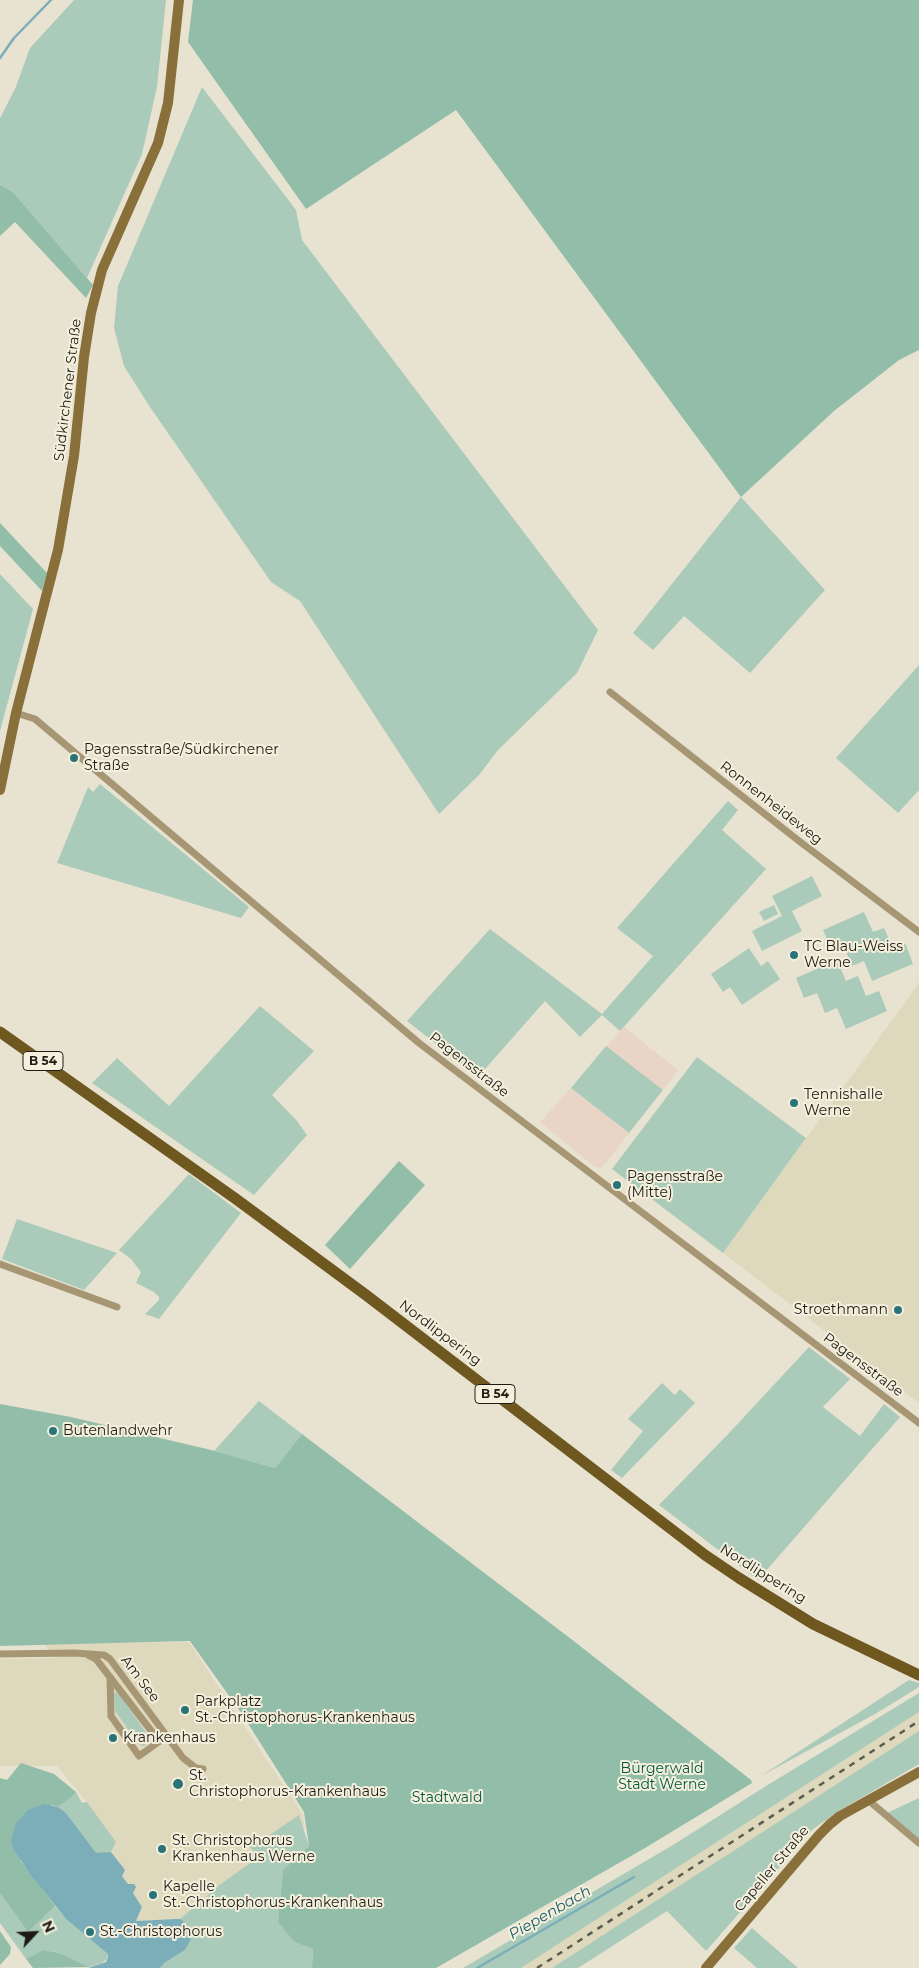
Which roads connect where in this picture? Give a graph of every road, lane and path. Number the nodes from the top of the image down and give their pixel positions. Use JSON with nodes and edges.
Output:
{"nodes":[{"id":1,"x":179,"y":0,"type":"edge"},
{"id":2,"x":610,"y":692,"type":"dead end"},
{"id":3,"x":16,"y":713,"type":"junction"},
{"id":4,"x":0,"y":790,"type":"edge"},
{"id":5,"x":919,"y":932,"type":"edge"},
{"id":6,"x":0,"y":1032,"type":"edge"},
{"id":7,"x":0,"y":1264,"type":"edge"},
{"id":8,"x":117,"y":1307,"type":"dead end"},
{"id":9,"x":919,"y":1424,"type":"edge"},
{"id":10,"x":83,"y":1653,"type":"junction"},
{"id":11,"x":0,"y":1654,"type":"edge"},
{"id":12,"x":919,"y":1675,"type":"edge"},
{"id":13,"x":110,"y":1677,"type":"junction"},
{"id":14,"x":167,"y":1736,"type":"junction"},
{"id":15,"x":159,"y":1741,"type":"junction"},
{"id":16,"x":202,"y":1769,"type":"dead end"},
{"id":17,"x":919,"y":1772,"type":"edge"},
{"id":18,"x":868,"y":1800,"type":"junction"},
{"id":19,"x":919,"y":1843,"type":"edge"},
{"id":20,"x":706,"y":1968,"type":"edge"}],
"edges":[{"from":1,"to":3,"type":"street","name":"Südkirchener Straße"},
{"from":2,"to":5,"type":"street","name":"Ronnenheideweg"},
{"from":3,"to":4,"type":"street","name":"Südkirchener Straße"},
{"from":3,"to":9,"type":"street","name":"Pagensstraße"},
{"from":6,"to":12,"type":"main road","name":"Nordlippering","number":"B 54"},
{"from":7,"to":8,"type":"street"},
{"from":10,"to":11,"type":"street","name":"Am See"},
{"from":10,"to":13,"type":"street","name":"Am See"},
{"from":10,"to":14,"type":"street","name":"Am See"},
{"from":13,"to":15,"type":"street","name":"Am See"},
{"from":13,"to":15,"type":"street","name":"Am See"},
{"from":14,"to":15,"type":"street","name":"Am See"},
{"from":14,"to":16,"type":"street","name":"Am See"},
{"from":17,"to":18,"type":"street","name":"Capeller Straße"},
{"from":18,"to":19,"type":"street"},
{"from":18,"to":20,"type":"street","name":"Capeller Straße"}]}
